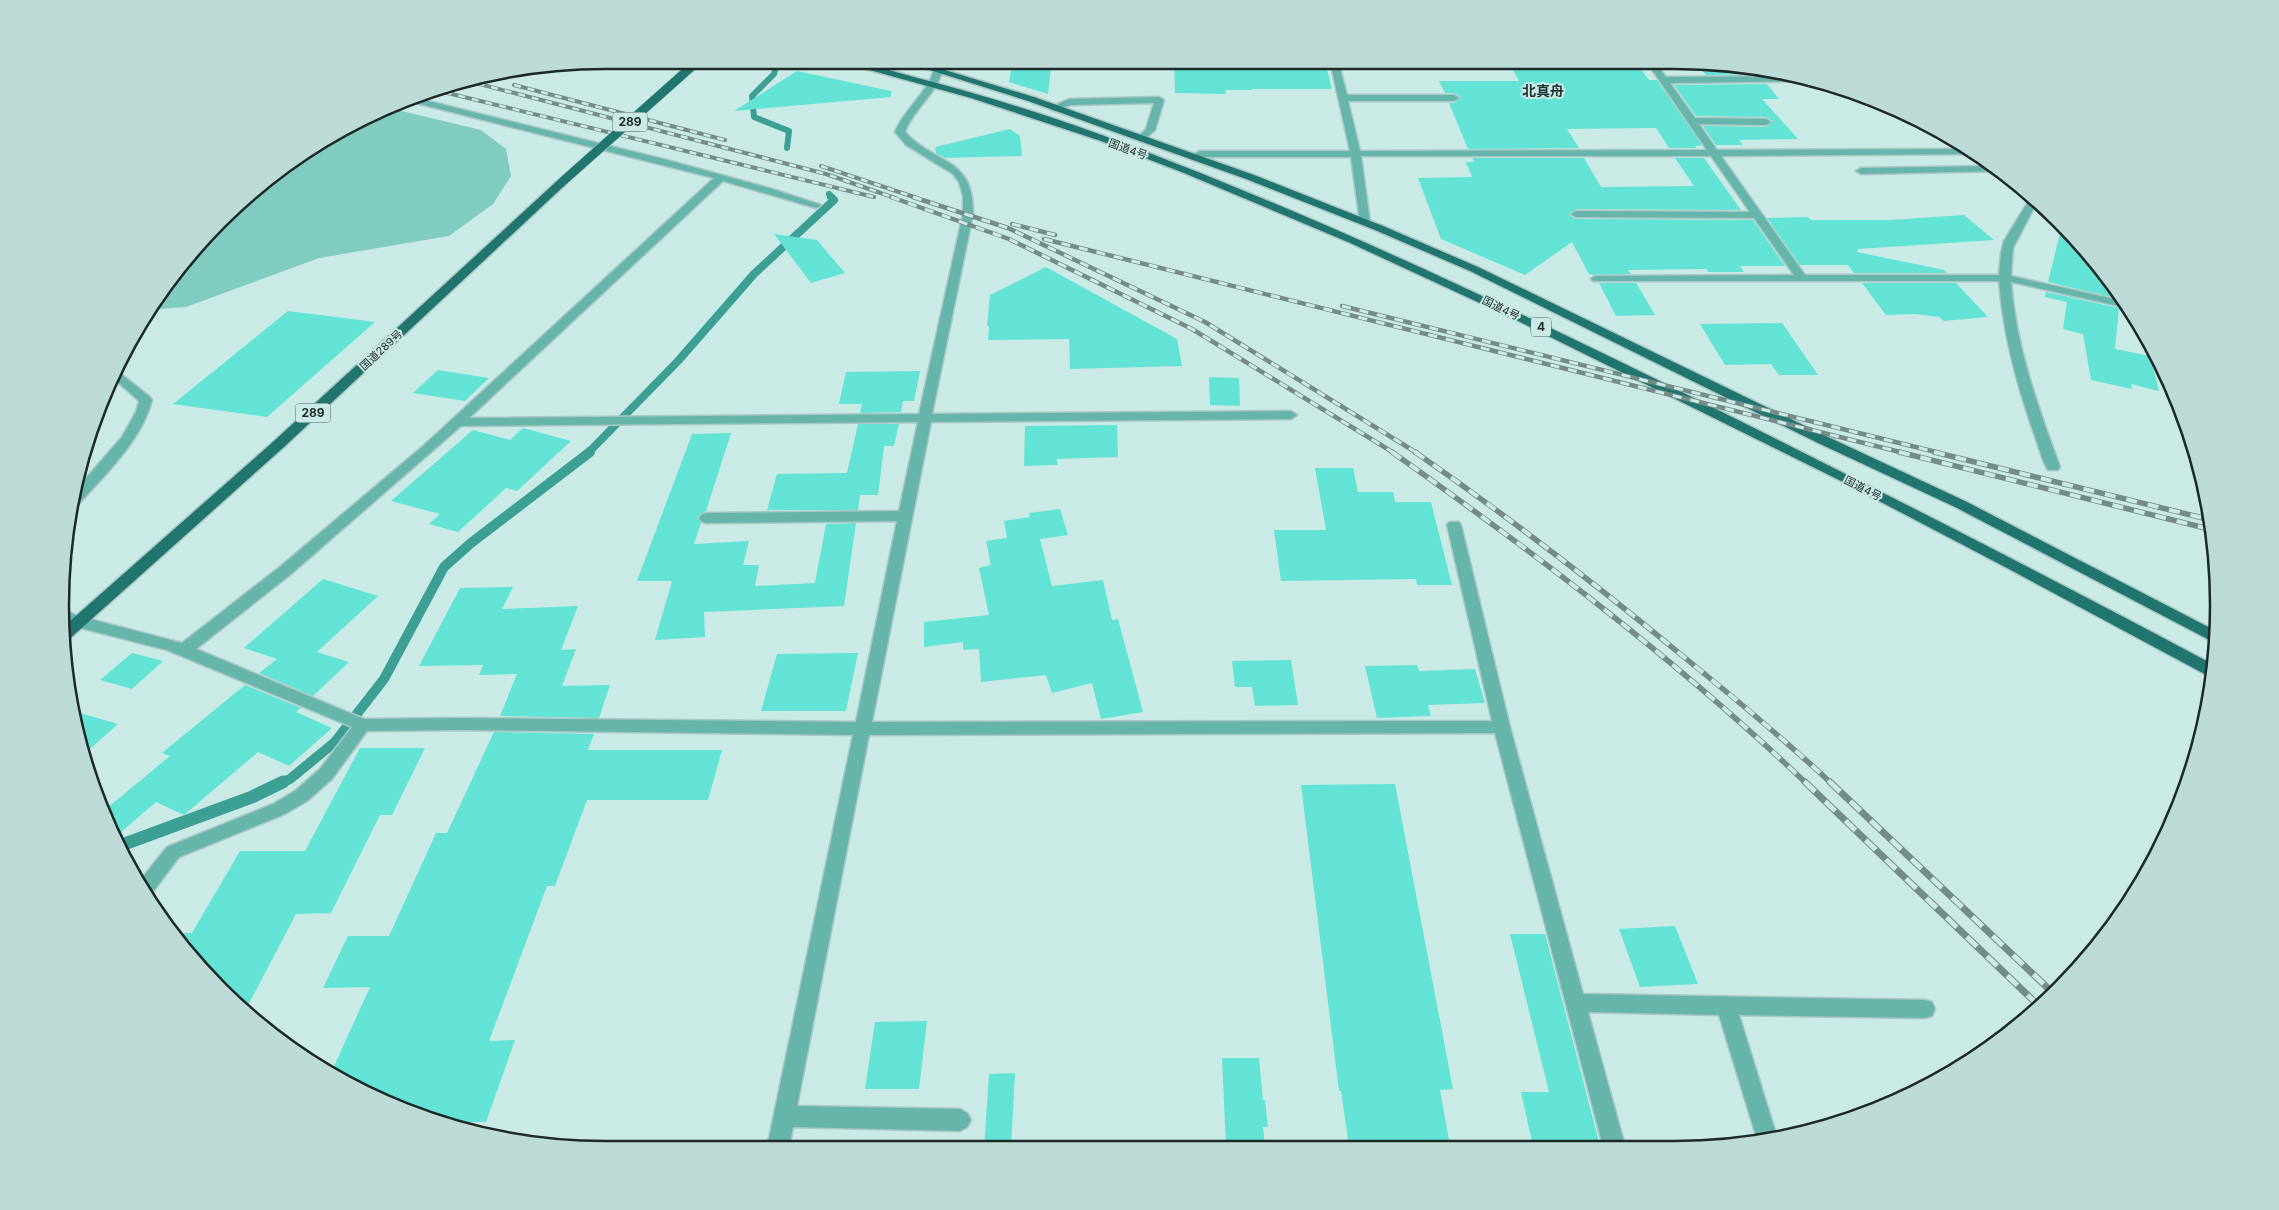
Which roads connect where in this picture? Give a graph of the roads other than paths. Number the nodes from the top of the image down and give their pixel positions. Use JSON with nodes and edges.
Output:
{"nodes":[{"id":1,"x":689,"y":69,"type":"edge"},
{"id":2,"x":873,"y":69,"type":"edge"},
{"id":3,"x":938,"y":69,"type":"edge"},
{"id":4,"x":947,"y":69,"type":"edge"},
{"id":5,"x":1336,"y":69,"type":"edge"},
{"id":6,"x":1655,"y":69,"type":"edge"},
{"id":7,"x":1780,"y":79,"type":"edge"},
{"id":8,"x":1663,"y":80,"type":"junction"},
{"id":9,"x":932,"y":84,"type":"junction"},
{"id":10,"x":1343,"y":98,"type":"junction"},
{"id":11,"x":1454,"y":98,"type":"dead end"},
{"id":12,"x":420,"y":102,"type":"edge"},
{"id":13,"x":1054,"y":108,"type":"junction"},
{"id":14,"x":1692,"y":121,"type":"junction"},
{"id":15,"x":1766,"y":122,"type":"dead end"},
{"id":16,"x":1142,"y":139,"type":"junction"},
{"id":17,"x":1713,"y":152,"type":"junction"},
{"id":18,"x":1960,"y":152,"type":"edge"},
{"id":19,"x":1356,"y":154,"type":"junction"},
{"id":20,"x":1193,"y":157,"type":"junction"},
{"id":21,"x":1986,"y":169,"type":"edge"},
{"id":22,"x":1860,"y":171,"type":"dead end"},
{"id":23,"x":721,"y":177,"type":"junction"},
{"id":24,"x":816,"y":204,"type":"dead end"},
{"id":25,"x":2031,"y":205,"type":"edge"},
{"id":26,"x":1576,"y":214,"type":"dead end"},
{"id":27,"x":1758,"y":216,"type":"junction"},
{"id":28,"x":1365,"y":222,"type":"junction"},
{"id":29,"x":2006,"y":278,"type":"junction"},
{"id":30,"x":1597,"y":279,"type":"dead end"},
{"id":31,"x":1802,"y":279,"type":"junction"},
{"id":32,"x":2117,"y":303,"type":"edge"},
{"id":33,"x":120,"y":378,"type":"edge"},
{"id":34,"x":1291,"y":415,"type":"dead end"},
{"id":35,"x":925,"y":418,"type":"junction"},
{"id":36,"x":457,"y":422,"type":"junction"},
{"id":37,"x":2053,"y":467,"type":"dead end"},
{"id":38,"x":81,"y":492,"type":"edge"},
{"id":39,"x":905,"y":516,"type":"junction"},
{"id":40,"x":706,"y":518,"type":"dead end"},
{"id":41,"x":1454,"y":525,"type":"dead end"},
{"id":42,"x":69,"y":618,"type":"edge"},
{"id":43,"x":78,"y":622,"type":"junction"},
{"id":44,"x":70,"y":630,"type":"edge"},
{"id":45,"x":2209,"y":634,"type":"edge"},
{"id":46,"x":184,"y":650,"type":"junction"},
{"id":47,"x":2207,"y":669,"type":"edge"},
{"id":48,"x":363,"y":725,"type":"junction"},
{"id":49,"x":1502,"y":727,"type":"junction"},
{"id":50,"x":863,"y":729,"type":"junction"},
{"id":51,"x":148,"y":885,"type":"edge"},
{"id":52,"x":1577,"y":1003,"type":"junction"},
{"id":53,"x":1726,"y":1006,"type":"junction"},
{"id":54,"x":1925,"y":1009,"type":"dead end"},
{"id":55,"x":784,"y":1116,"type":"junction"},
{"id":56,"x":960,"y":1120,"type":"dead end"},
{"id":57,"x":1766,"y":1133,"type":"edge"},
{"id":58,"x":779,"y":1141,"type":"edge"},
{"id":59,"x":1613,"y":1141,"type":"edge"}],
"edges":[{"from":1,"to":43,"type":"highway","name":"国道289号","number":"289","bridge":true},
{"from":2,"to":9,"type":"highway","name":"国道4号","number":"4"},
{"from":3,"to":9,"type":"street"},
{"from":4,"to":13,"type":"highway","name":"国道4号","number":"4"},
{"from":5,"to":10,"type":"street"},
{"from":6,"to":8,"type":"street"},
{"from":7,"to":8,"type":"street"},
{"from":8,"to":14,"type":"street"},
{"from":9,"to":35,"type":"street"},
{"from":9,"to":47,"type":"highway","name":"国道4号","number":"4"},
{"from":10,"to":11,"type":"street"},
{"from":10,"to":19,"type":"street"},
{"from":12,"to":23,"type":"street"},
{"from":13,"to":16,"type":"highway","name":"国道4号","number":"4"},
{"from":13,"to":16,"type":"street"},
{"from":14,"to":15,"type":"street"},
{"from":14,"to":17,"type":"street"},
{"from":16,"to":20,"type":"highway","name":"国道4号","number":"4"},
{"from":17,"to":18,"type":"street"},
{"from":17,"to":19,"type":"street"},
{"from":17,"to":27,"type":"street"},
{"from":19,"to":20,"type":"street"},
{"from":19,"to":28,"type":"street"},
{"from":20,"to":28,"type":"highway","name":"国道4号","number":"4"},
{"from":21,"to":22,"type":"street"},
{"from":23,"to":24,"type":"street"},
{"from":23,"to":36,"type":"street"},
{"from":25,"to":29,"type":"street"},
{"from":26,"to":27,"type":"street"},
{"from":27,"to":31,"type":"street"},
{"from":28,"to":45,"type":"highway","name":"国道4号","number":"4"},
{"from":29,"to":31,"type":"street"},
{"from":29,"to":32,"type":"street"},
{"from":29,"to":37,"type":"street"},
{"from":30,"to":31,"type":"street"},
{"from":33,"to":38,"type":"street"},
{"from":34,"to":35,"type":"street"},
{"from":35,"to":36,"type":"street"},
{"from":35,"to":39,"type":"street"},
{"from":36,"to":46,"type":"street"},
{"from":39,"to":40,"type":"street"},
{"from":39,"to":50,"type":"street"},
{"from":41,"to":49,"type":"street"},
{"from":42,"to":43,"type":"street"},
{"from":43,"to":44,"type":"highway","name":"国道289号","number":"289"},
{"from":43,"to":46,"type":"street"},
{"from":46,"to":48,"type":"street"},
{"from":48,"to":50,"type":"street"},
{"from":48,"to":51,"type":"street"},
{"from":49,"to":50,"type":"street"},
{"from":49,"to":52,"type":"street"},
{"from":50,"to":55,"type":"street"},
{"from":52,"to":53,"type":"street"},
{"from":52,"to":59,"type":"street"},
{"from":53,"to":54,"type":"street"},
{"from":53,"to":57,"type":"street"},
{"from":55,"to":56,"type":"street"},
{"from":55,"to":58,"type":"street"}]}
